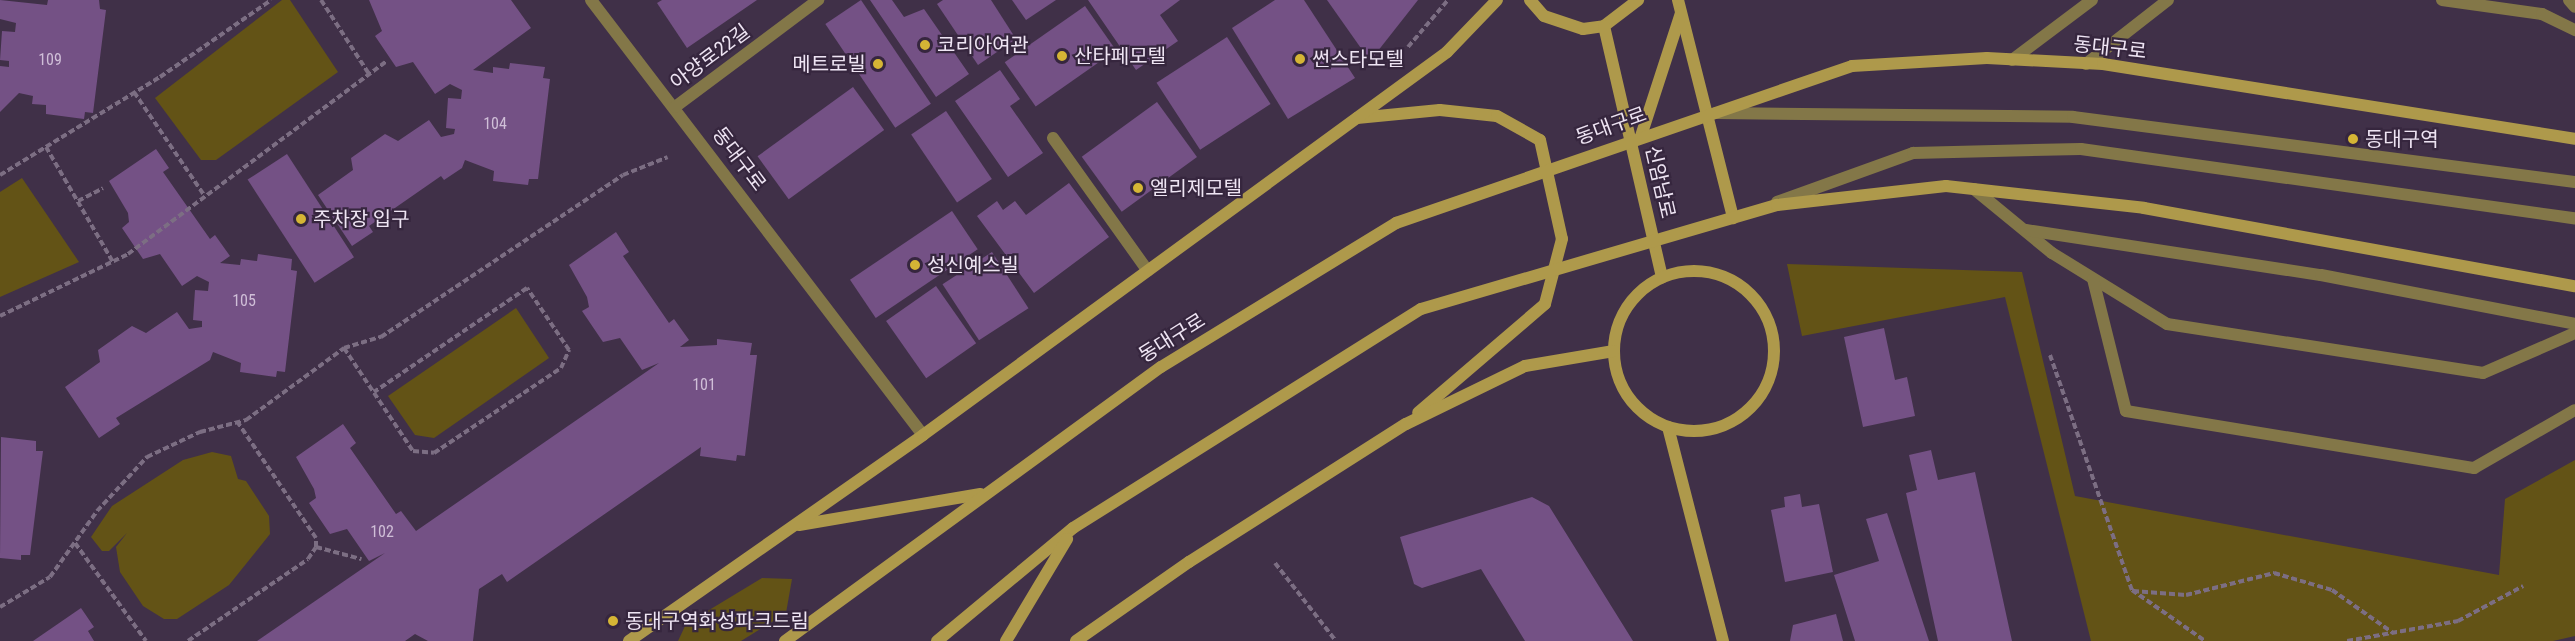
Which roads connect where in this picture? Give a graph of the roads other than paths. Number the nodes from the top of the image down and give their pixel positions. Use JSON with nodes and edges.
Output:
{"nodes":[{"id":1,"x":591,"y":0,"type":"edge"},
{"id":2,"x":818,"y":0,"type":"edge"},
{"id":3,"x":1497,"y":0,"type":"edge"},
{"id":4,"x":1530,"y":0,"type":"edge"},
{"id":5,"x":1638,"y":0,"type":"edge"},
{"id":6,"x":2092,"y":0,"type":"edge"},
{"id":7,"x":2168,"y":0,"type":"edge"},
{"id":8,"x":2442,"y":0,"type":"edge"},
{"id":9,"x":2569,"y":0,"type":"edge"},
{"id":10,"x":1680,"y":6,"type":"edge"},
{"id":11,"x":2575,"y":7,"type":"edge"},
{"id":12,"x":1604,"y":26,"type":"junction"},
{"id":13,"x":2575,"y":30,"type":"edge"},
{"id":14,"x":2012,"y":60,"type":"junction"},
{"id":15,"x":2086,"y":64,"type":"junction"},
{"id":16,"x":675,"y":107,"type":"junction"},
{"id":17,"x":1706,"y":113,"type":"junction"},
{"id":18,"x":1357,"y":118,"type":"junction"},
{"id":19,"x":1641,"y":136,"type":"junction"},
{"id":20,"x":1053,"y":138,"type":"dead end"},
{"id":21,"x":2575,"y":139,"type":"edge"},
{"id":22,"x":2575,"y":182,"type":"edge"},
{"id":23,"x":1974,"y":189,"type":"junction"},
{"id":24,"x":1733,"y":218,"type":"junction"},
{"id":25,"x":2575,"y":218,"type":"edge"},
{"id":26,"x":2025,"y":230,"type":"junction"},
{"id":27,"x":1148,"y":271,"type":"junction"},
{"id":28,"x":1662,"y":277,"type":"junction"},
{"id":29,"x":2093,"y":279,"type":"junction"},
{"id":30,"x":2575,"y":286,"type":"edge"},
{"id":31,"x":2575,"y":324,"type":"edge"},
{"id":32,"x":2575,"y":333,"type":"edge"},
{"id":33,"x":1614,"y":351,"type":"junction"},
{"id":34,"x":2575,"y":410,"type":"edge"},
{"id":35,"x":1406,"y":423,"type":"junction"},
{"id":36,"x":1668,"y":427,"type":"junction"},
{"id":37,"x":923,"y":435,"type":"junction"},
{"id":38,"x":985,"y":494,"type":"junction"},
{"id":39,"x":794,"y":525,"type":"junction"},
{"id":40,"x":1073,"y":528,"type":"junction"},
{"id":41,"x":629,"y":641,"type":"edge"},
{"id":42,"x":785,"y":641,"type":"edge"},
{"id":43,"x":937,"y":641,"type":"edge"},
{"id":44,"x":1006,"y":641,"type":"edge"},
{"id":45,"x":1076,"y":641,"type":"edge"},
{"id":46,"x":1723,"y":641,"type":"edge"}],
"edges":[{"from":1,"to":16,"type":"street","name":"아양로22길"},
{"from":2,"to":16,"type":"street","name":"아양로22길"},
{"from":3,"to":18,"type":"main road"},
{"from":4,"to":12,"type":"main road"},
{"from":5,"to":12,"type":"main road"},
{"from":6,"to":14,"type":"street"},
{"from":7,"to":15,"type":"street"},
{"from":8,"to":13,"type":"street"},
{"from":9,"to":11,"type":"street"},
{"from":10,"to":17,"type":"main road"},
{"from":10,"to":19,"type":"main road"},
{"from":12,"to":28,"type":"main road","name":"신암남로"},
{"from":14,"to":15,"type":"main road","name":"동대구로"},
{"from":14,"to":17,"type":"main road","name":"동대구로"},
{"from":15,"to":21,"type":"main road","name":"동대구로"},
{"from":16,"to":37,"type":"street","name":"동대구로"},
{"from":17,"to":19,"type":"main road","name":"동대구로"},
{"from":17,"to":22,"type":"street"},
{"from":17,"to":24,"type":"main road"},
{"from":18,"to":27,"type":"main road"},
{"from":18,"to":35,"type":"main road"},
{"from":19,"to":38,"type":"main road","name":"동대구로"},
{"from":20,"to":27,"type":"street"},
{"from":23,"to":24,"type":"main road"},
{"from":23,"to":26,"type":"street"},
{"from":23,"to":30,"type":"main road"},
{"from":24,"to":25,"type":"street"},
{"from":24,"to":40,"type":"main road"},
{"from":26,"to":29,"type":"street"},
{"from":26,"to":31,"type":"street"},
{"from":27,"to":37,"type":"main road"},
{"from":28,"to":33,"type":"main road"},
{"from":28,"to":36,"type":"main road"},
{"from":29,"to":32,"type":"street"},
{"from":29,"to":34,"type":"street"},
{"from":33,"to":35,"type":"main road"},
{"from":33,"to":36,"type":"main road"},
{"from":35,"to":45,"type":"main road"},
{"from":36,"to":46,"type":"main road"},
{"from":37,"to":39,"type":"main road"},
{"from":38,"to":39,"type":"main road"},
{"from":38,"to":42,"type":"main road","name":"동대구로"},
{"from":39,"to":41,"type":"main road"},
{"from":40,"to":43,"type":"main road"},
{"from":40,"to":44,"type":"main road"}]}
